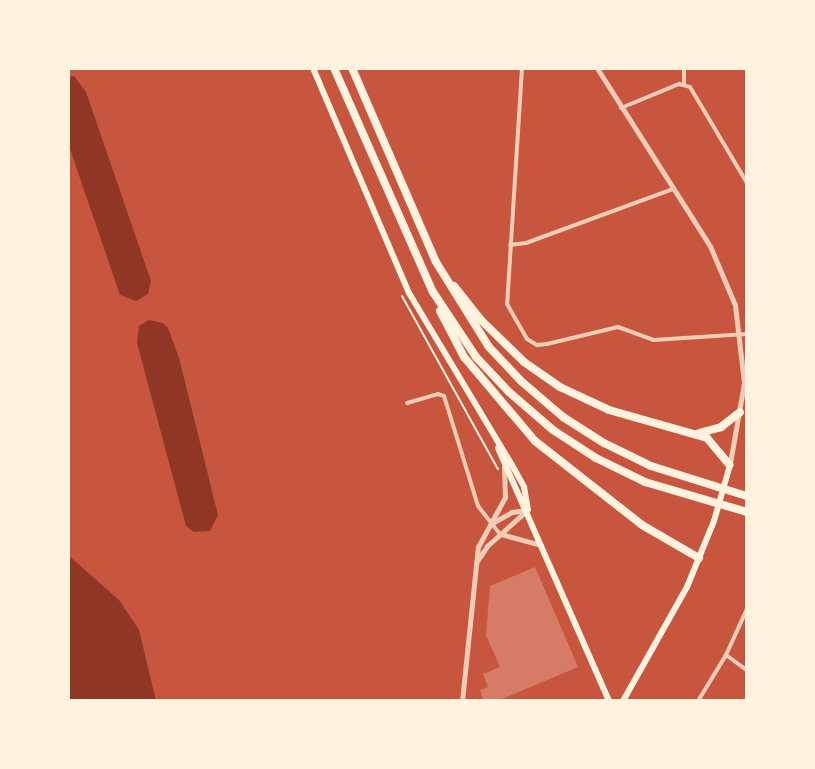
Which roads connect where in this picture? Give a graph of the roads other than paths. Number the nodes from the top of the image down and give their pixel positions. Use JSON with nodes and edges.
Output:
{"nodes":[{"id":1,"x":313,"y":68,"type":"edge"},
{"id":2,"x":334,"y":68,"type":"edge"},
{"id":3,"x":352,"y":68,"type":"edge"},
{"id":4,"x":522,"y":68,"type":"edge"},
{"id":5,"x":597,"y":68,"type":"edge"},
{"id":6,"x":684,"y":68,"type":"edge"},
{"id":7,"x":684,"y":84,"type":"junction"},
{"id":8,"x":621,"y":108,"type":"junction"},
{"id":9,"x":747,"y":183,"type":"edge"},
{"id":10,"x":673,"y":189,"type":"junction"},
{"id":11,"x":510,"y":245,"type":"junction"},
{"id":12,"x":436,"y":262,"type":"junction"},
{"id":13,"x":433,"y":292,"type":"junction"},
{"id":14,"x":744,"y":334,"type":"edge"},
{"id":15,"x":407,"y":403,"type":"dead end"},
{"id":16,"x":740,"y":412,"type":"junction"},
{"id":17,"x":696,"y":433,"type":"junction"},
{"id":18,"x":495,"y":440,"type":"junction"},
{"id":19,"x":504,"y":467,"type":"junction"},
{"id":20,"x":729,"y":469,"type":"junction"},
{"id":21,"x":747,"y":496,"type":"edge"},
{"id":22,"x":528,"y":510,"type":"junction"},
{"id":23,"x":747,"y":512,"type":"edge"},
{"id":24,"x":491,"y":524,"type":"junction"},
{"id":25,"x":500,"y":534,"type":"junction"},
{"id":26,"x":542,"y":545,"type":"junction"},
{"id":27,"x":699,"y":558,"type":"junction"},
{"id":28,"x":477,"y":562,"type":"junction"},
{"id":29,"x":747,"y":609,"type":"edge"},
{"id":30,"x":726,"y":655,"type":"junction"},
{"id":31,"x":747,"y":670,"type":"edge"},
{"id":32,"x":462,"y":701,"type":"edge"},
{"id":33,"x":609,"y":701,"type":"edge"},
{"id":34,"x":623,"y":701,"type":"edge"},
{"id":35,"x":698,"y":701,"type":"edge"}],
"edges":[{"from":1,"to":18,"type":"main road"},
{"from":2,"to":13,"type":"highway"},
{"from":3,"to":12,"type":"highway"},
{"from":4,"to":11,"type":"street"},
{"from":5,"to":8,"type":"street"},
{"from":6,"to":7,"type":"street"},
{"from":7,"to":8,"type":"street"},
{"from":7,"to":9,"type":"street"},
{"from":8,"to":10,"type":"street"},
{"from":10,"to":11,"type":"street"},
{"from":10,"to":14,"type":"street"},
{"from":11,"to":14,"type":"street"},
{"from":12,"to":17,"type":"highway"},
{"from":12,"to":21,"type":"highway"},
{"from":13,"to":23,"type":"highway"},
{"from":13,"to":27,"type":"highway"},
{"from":14,"to":16,"type":"street"},
{"from":15,"to":24,"type":"street"},
{"from":16,"to":17,"type":"highway"},
{"from":16,"to":20,"type":"street"},
{"from":17,"to":20,"type":"highway"},
{"from":18,"to":19,"type":"main road"},
{"from":18,"to":22,"type":"main road"},
{"from":19,"to":22,"type":"main road"},
{"from":19,"to":24,"type":"street"},
{"from":20,"to":27,"type":"main road"},
{"from":22,"to":24,"type":"street"},
{"from":22,"to":25,"type":"street"},
{"from":22,"to":26,"type":"main road"},
{"from":24,"to":25,"type":"street"},
{"from":24,"to":28,"type":"street"},
{"from":25,"to":26,"type":"street"},
{"from":25,"to":28,"type":"street"},
{"from":26,"to":33,"type":"main road"},
{"from":27,"to":34,"type":"main road"},
{"from":28,"to":32,"type":"street"},
{"from":29,"to":30,"type":"street"},
{"from":30,"to":31,"type":"street"},
{"from":30,"to":35,"type":"street"}]}
